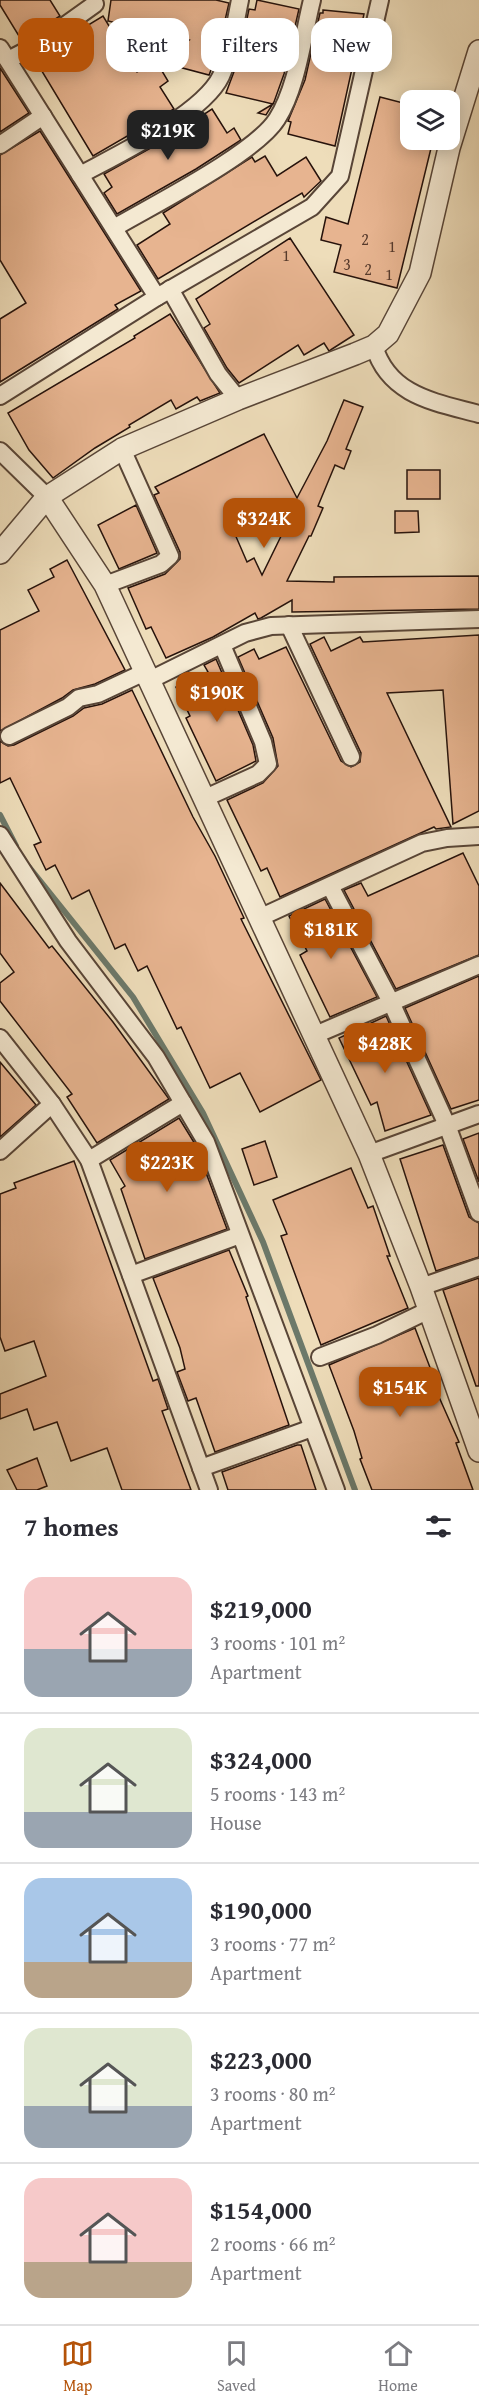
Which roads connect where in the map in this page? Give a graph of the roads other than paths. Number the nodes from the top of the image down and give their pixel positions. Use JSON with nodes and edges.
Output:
{"nodes":[{"id":1,"x":240,"y":0,"type":"edge"},
{"id":2,"x":312,"y":0,"type":"edge"},
{"id":3,"x":380,"y":0,"type":"edge"},
{"id":4,"x":95,"y":4,"type":"dead end"},
{"id":5,"x":479,"y":51,"type":"edge"},
{"id":6,"x":4,"y":54,"type":"edge"},
{"id":7,"x":43,"y":116,"type":"junction"},
{"id":8,"x":0,"y":145,"type":"edge"},
{"id":9,"x":80,"y":175,"type":"junction"},
{"id":10,"x":114,"y":228,"type":"junction"},
{"id":11,"x":163,"y":293,"type":"junction"},
{"id":12,"x":374,"y":346,"type":"junction"},
{"id":13,"x":0,"y":396,"type":"edge"},
{"id":14,"x":238,"y":399,"type":"junction"},
{"id":15,"x":479,"y":414,"type":"edge"},
{"id":16,"x":122,"y":449,"type":"junction"},
{"id":17,"x":0,"y":451,"type":"edge"},
{"id":18,"x":47,"y":498,"type":"junction"},
{"id":19,"x":0,"y":553,"type":"edge"},
{"id":20,"x":105,"y":585,"type":"junction"},
{"id":21,"x":479,"y":619,"type":"edge"},
{"id":22,"x":289,"y":625,"type":"junction"},
{"id":23,"x":222,"y":645,"type":"junction"},
{"id":24,"x":148,"y":676,"type":"junction"},
{"id":25,"x":9,"y":736,"type":"dead end"},
{"id":26,"x":351,"y":757,"type":"dead end"},
{"id":27,"x":203,"y":799,"type":"junction"},
{"id":28,"x":0,"y":835,"type":"edge"},
{"id":29,"x":479,"y":836,"type":"edge"},
{"id":30,"x":330,"y":886,"type":"junction"},
{"id":31,"x":259,"y":918,"type":"junction"},
{"id":32,"x":479,"y":965,"type":"edge"},
{"id":33,"x":391,"y":1002,"type":"junction"},
{"id":34,"x":315,"y":1035,"type":"junction"},
{"id":35,"x":0,"y":1038,"type":"edge"},
{"id":36,"x":183,"y":1103,"type":"junction"},
{"id":37,"x":52,"y":1104,"type":"junction"},
{"id":38,"x":479,"y":1114,"type":"edge"},
{"id":39,"x":447,"y":1125,"type":"junction"},
{"id":40,"x":0,"y":1151,"type":"edge"},
{"id":41,"x":369,"y":1154,"type":"junction"},
{"id":42,"x":89,"y":1160,"type":"junction"},
{"id":43,"x":479,"y":1213,"type":"edge"},
{"id":44,"x":240,"y":1235,"type":"junction"},
{"id":45,"x":479,"y":1267,"type":"edge"},
{"id":46,"x":131,"y":1275,"type":"junction"},
{"id":47,"x":421,"y":1287,"type":"junction"},
{"id":48,"x":429,"y":1311,"type":"junction"},
{"id":49,"x":320,"y":1357,"type":"dead end"},
{"id":50,"x":473,"y":1417,"type":"edge"},
{"id":51,"x":312,"y":1428,"type":"junction"},
{"id":52,"x":479,"y":1451,"type":"edge"},
{"id":53,"x":201,"y":1468,"type":"junction"},
{"id":54,"x":209,"y":1490,"type":"edge"},
{"id":55,"x":336,"y":1490,"type":"edge"}],
"edges":[{"from":1,"to":9,"type":"street"},
{"from":2,"to":10,"type":"street"},
{"from":3,"to":11,"type":"street"},
{"from":4,"to":6,"type":"street"},
{"from":5,"to":12,"type":"street"},
{"from":6,"to":7,"type":"street"},
{"from":7,"to":8,"type":"street"},
{"from":7,"to":9,"type":"street"},
{"from":9,"to":10,"type":"street"},
{"from":10,"to":11,"type":"street"},
{"from":11,"to":13,"type":"street"},
{"from":11,"to":14,"type":"street"},
{"from":12,"to":14,"type":"street"},
{"from":12,"to":15,"type":"street"},
{"from":14,"to":16,"type":"street"},
{"from":16,"to":18,"type":"street"},
{"from":16,"to":20,"type":"street"},
{"from":17,"to":18,"type":"street"},
{"from":18,"to":19,"type":"street"},
{"from":18,"to":20,"type":"street"},
{"from":20,"to":24,"type":"street"},
{"from":21,"to":22,"type":"street"},
{"from":22,"to":23,"type":"street"},
{"from":22,"to":26,"type":"street"},
{"from":23,"to":24,"type":"street"},
{"from":23,"to":27,"type":"street"},
{"from":24,"to":25,"type":"street"},
{"from":24,"to":27,"type":"street"},
{"from":27,"to":31,"type":"street"},
{"from":28,"to":36,"type":"street"},
{"from":29,"to":30,"type":"street"},
{"from":30,"to":31,"type":"street"},
{"from":30,"to":33,"type":"street"},
{"from":31,"to":34,"type":"street"},
{"from":32,"to":33,"type":"street"},
{"from":33,"to":34,"type":"street"},
{"from":33,"to":39,"type":"street"},
{"from":34,"to":41,"type":"street"},
{"from":35,"to":37,"type":"street"},
{"from":36,"to":42,"type":"street"},
{"from":36,"to":44,"type":"street"},
{"from":37,"to":40,"type":"street"},
{"from":37,"to":42,"type":"street"},
{"from":38,"to":39,"type":"street"},
{"from":39,"to":41,"type":"street"},
{"from":39,"to":43,"type":"street"},
{"from":41,"to":47,"type":"street"},
{"from":42,"to":46,"type":"street"},
{"from":44,"to":46,"type":"street"},
{"from":44,"to":51,"type":"street"},
{"from":45,"to":47,"type":"street"},
{"from":46,"to":53,"type":"street"},
{"from":47,"to":48,"type":"street"},
{"from":48,"to":49,"type":"street"},
{"from":48,"to":50,"type":"street"},
{"from":50,"to":52,"type":"street"},
{"from":51,"to":53,"type":"street"},
{"from":51,"to":55,"type":"street"},
{"from":53,"to":54,"type":"street"}]}
